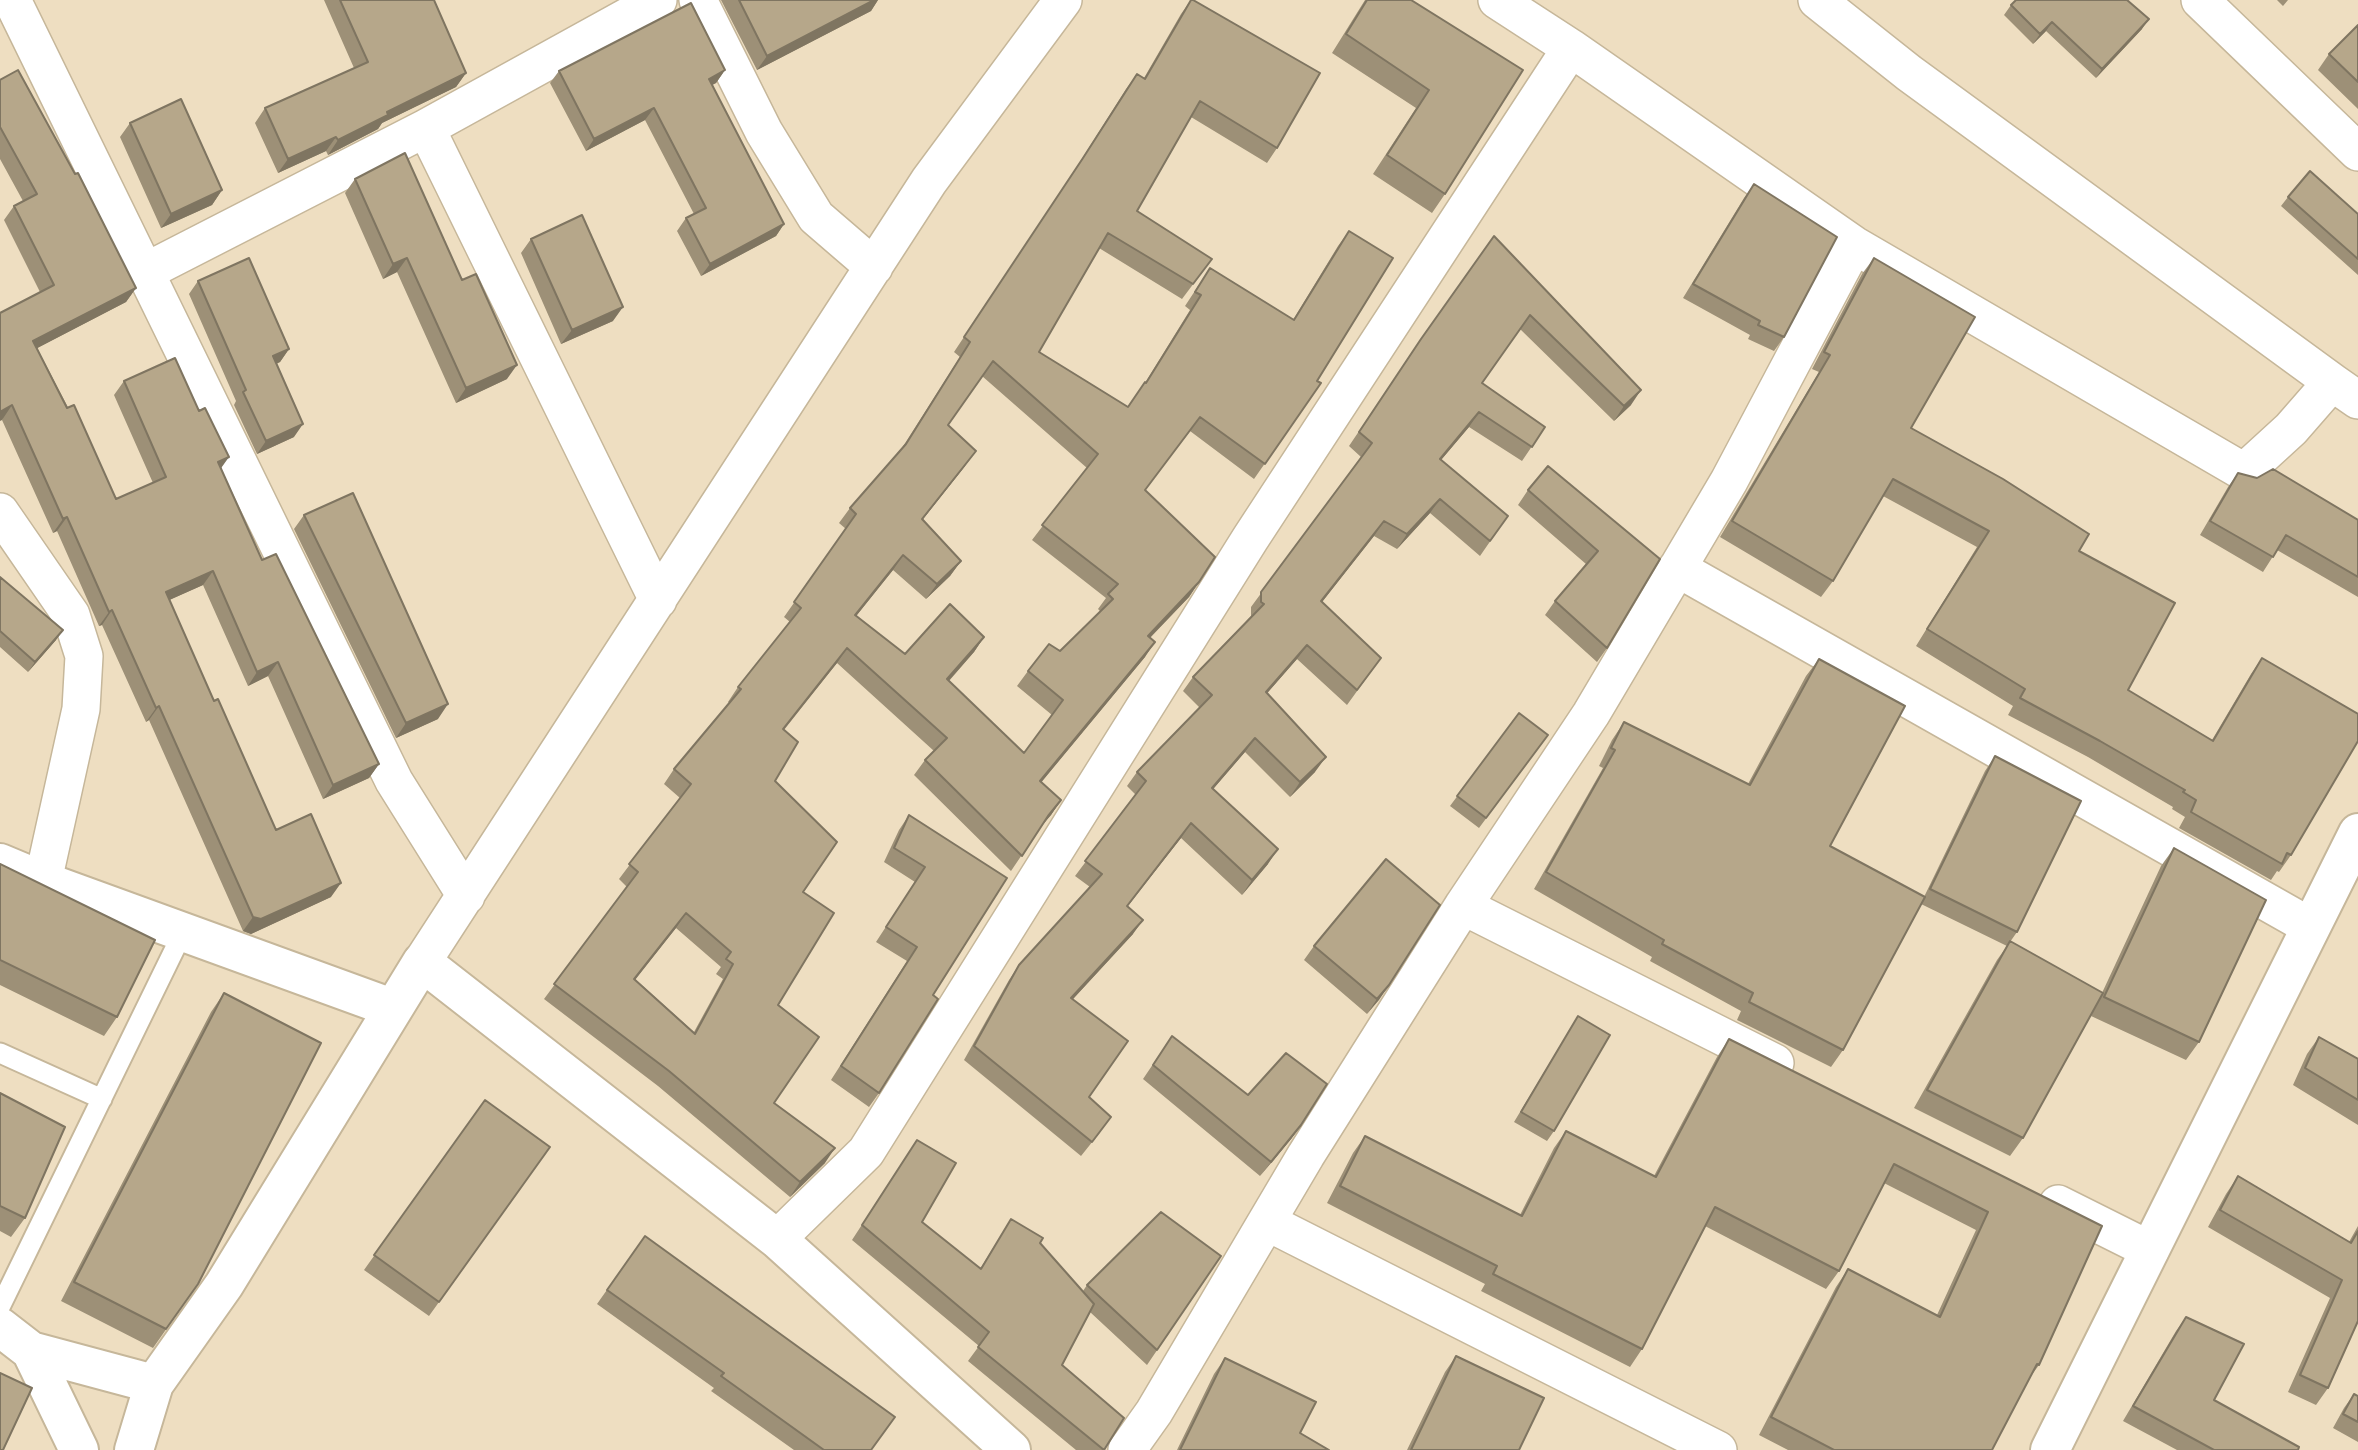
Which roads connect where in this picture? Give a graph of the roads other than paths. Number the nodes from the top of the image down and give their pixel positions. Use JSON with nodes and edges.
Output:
{"nodes":[{"id":1,"x":12,"y":0,"type":"edge"},
{"id":2,"x":658,"y":0,"type":"edge"},
{"id":3,"x":698,"y":0,"type":"edge"},
{"id":4,"x":1063,"y":0,"type":"edge"},
{"id":5,"x":1497,"y":0,"type":"edge"},
{"id":6,"x":1817,"y":0,"type":"edge"},
{"id":7,"x":2200,"y":0,"type":"edge"},
{"id":8,"x":1571,"y":48,"type":"junction"},
{"id":9,"x":426,"y":128,"type":"junction"},
{"id":10,"x":2358,"y":152,"type":"edge"},
{"id":11,"x":1854,"y":245,"type":"junction"},
{"id":12,"x":874,"y":267,"type":"junction"},
{"id":13,"x":145,"y":272,"type":"junction"},
{"id":14,"x":2345,"y":391,"type":"edge"},
{"id":15,"x":0,"y":512,"type":"edge"},
{"id":16,"x":1677,"y":568,"type":"junction"},
{"id":17,"x":658,"y":600,"type":"junction"},
{"id":18,"x":2358,"y":833,"type":"edge"},
{"id":19,"x":0,"y":863,"type":"edge"},
{"id":20,"x":43,"y":881,"type":"junction"},
{"id":21,"x":466,"y":896,"type":"junction"},
{"id":22,"x":1463,"y":906,"type":"junction"},
{"id":23,"x":2311,"y":927,"type":"junction"},
{"id":24,"x":183,"y":932,"type":"junction"},
{"id":25,"x":422,"y":962,"type":"junction"},
{"id":26,"x":392,"y":1008,"type":"junction"},
{"id":27,"x":0,"y":1053,"type":"edge"},
{"id":28,"x":1800,"y":1075,"type":"edge"},
{"id":29,"x":102,"y":1099,"type":"junction"},
{"id":30,"x":2025,"y":1188,"type":"edge"},
{"id":31,"x":1267,"y":1222,"type":"junction"},
{"id":32,"x":777,"y":1239,"type":"junction"},
{"id":33,"x":2150,"y":1250,"type":"junction"},
{"id":34,"x":0,"y":1307,"type":"edge"},
{"id":35,"x":0,"y":1327,"type":"edge"},
{"id":36,"x":32,"y":1351,"type":"junction"},
{"id":37,"x":154,"y":1384,"type":"junction"},
{"id":38,"x":70,"y":1444,"type":"edge"},
{"id":39,"x":134,"y":1450,"type":"edge"},
{"id":40,"x":1011,"y":1450,"type":"edge"},
{"id":41,"x":1126,"y":1450,"type":"edge"},
{"id":42,"x":1718,"y":1450,"type":"edge"},
{"id":43,"x":2050,"y":1450,"type":"edge"}],
"edges":[{"from":1,"to":13,"type":"street"},
{"from":2,"to":9,"type":"street"},
{"from":3,"to":12,"type":"street"},
{"from":4,"to":12,"type":"street"},
{"from":5,"to":8,"type":"street"},
{"from":6,"to":14,"type":"street"},
{"from":7,"to":10,"type":"street"},
{"from":8,"to":11,"type":"street"},
{"from":8,"to":32,"type":"street"},
{"from":9,"to":13,"type":"street"},
{"from":9,"to":17,"type":"street"},
{"from":11,"to":14,"type":"street"},
{"from":11,"to":16,"type":"street"},
{"from":12,"to":17,"type":"street"},
{"from":13,"to":21,"type":"street"},
{"from":15,"to":20,"type":"street"},
{"from":16,"to":22,"type":"street"},
{"from":16,"to":23,"type":"street"},
{"from":17,"to":21,"type":"street"},
{"from":18,"to":23,"type":"street"},
{"from":19,"to":20,"type":"street"},
{"from":20,"to":24,"type":"street"},
{"from":21,"to":25,"type":"street"},
{"from":22,"to":28,"type":"street"},
{"from":22,"to":31,"type":"street"},
{"from":23,"to":33,"type":"street"},
{"from":24,"to":26,"type":"street"},
{"from":24,"to":29,"type":"lane"},
{"from":25,"to":26,"type":"street"},
{"from":25,"to":32,"type":"street"},
{"from":26,"to":37,"type":"street"},
{"from":27,"to":29,"type":"lane"},
{"from":29,"to":34,"type":"lane"},
{"from":30,"to":33,"type":"street"},
{"from":31,"to":41,"type":"street"},
{"from":31,"to":42,"type":"street"},
{"from":32,"to":40,"type":"street"},
{"from":33,"to":43,"type":"street"},
{"from":35,"to":36,"type":"street"},
{"from":36,"to":37,"type":"street"},
{"from":36,"to":38,"type":"street"},
{"from":37,"to":39,"type":"street"}]}
